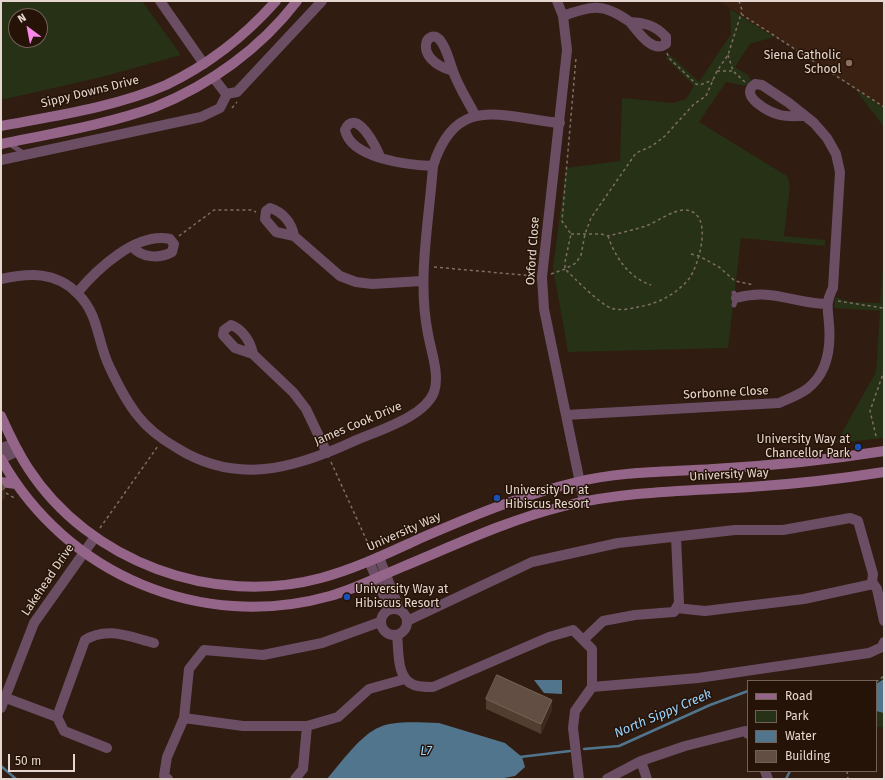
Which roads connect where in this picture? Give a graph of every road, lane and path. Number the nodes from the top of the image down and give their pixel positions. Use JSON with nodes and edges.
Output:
{"nodes":[{"id":1,"x":160,"y":1,"type":"edge"},
{"id":2,"x":276,"y":1,"type":"edge"},
{"id":3,"x":297,"y":1,"type":"edge"},
{"id":4,"x":322,"y":1,"type":"edge"},
{"id":5,"x":557,"y":1,"type":"edge"},
{"id":6,"x":739,"y":1,"type":"edge"},
{"id":7,"x":742,"y":14,"type":"junction"},
{"id":8,"x":563,"y":16,"type":"junction"},
{"id":9,"x":630,"y":22,"type":"junction"},
{"id":10,"x":663,"y":46,"type":"junction"},
{"id":11,"x":576,"y":54,"type":"dead end"},
{"id":12,"x":728,"y":56,"type":"junction"},
{"id":13,"x":204,"y":64,"type":"junction"},
{"id":14,"x":453,"y":71,"type":"dead end"},
{"id":15,"x":717,"y":71,"type":"junction"},
{"id":16,"x":733,"y":71,"type":"junction"},
{"id":17,"x":213,"y":77,"type":"junction"},
{"id":18,"x":712,"y":80,"type":"junction"},
{"id":19,"x":751,"y":87,"type":"junction"},
{"id":20,"x":227,"y":94,"type":"junction"},
{"id":21,"x":239,"y":100,"type":"dead end"},
{"id":22,"x":884,"y":107,"type":"edge"},
{"id":23,"x":228,"y":111,"type":"dead end"},
{"id":24,"x":475,"y":115,"type":"junction"},
{"id":25,"x":805,"y":116,"type":"junction"},
{"id":26,"x":560,"y":123,"type":"junction"},
{"id":27,"x":1,"y":126,"type":"edge"},
{"id":28,"x":4,"y":143,"type":"edge"},
{"id":29,"x":28,"y":155,"type":"junction"},
{"id":30,"x":380,"y":157,"type":"dead end"},
{"id":31,"x":1,"y":160,"type":"edge"},
{"id":32,"x":433,"y":166,"type":"junction"},
{"id":33,"x":264,"y":215,"type":"junction"},
{"id":34,"x":571,"y":234,"type":"junction"},
{"id":35,"x":585,"y":234,"type":"junction"},
{"id":36,"x":294,"y":236,"type":"junction"},
{"id":37,"x":608,"y":236,"type":"junction"},
{"id":38,"x":172,"y":241,"type":"junction"},
{"id":39,"x":132,"y":246,"type":"junction"},
{"id":40,"x":424,"y":266,"type":"junction"},
{"id":41,"x":565,"y":269,"type":"junction"},
{"id":42,"x":542,"y":277,"type":"junction"},
{"id":43,"x":1,"y":279,"type":"edge"},
{"id":44,"x":422,"y":281,"type":"junction"},
{"id":45,"x":651,"y":285,"type":"dead end"},
{"id":46,"x":77,"y":293,"type":"junction"},
{"id":47,"x":735,"y":299,"type":"dead end"},
{"id":48,"x":826,"y":304,"type":"junction"},
{"id":49,"x":884,"y":305,"type":"edge"},
{"id":50,"x":884,"y":314,"type":"edge"},
{"id":51,"x":253,"y":354,"type":"dead end"},
{"id":52,"x":884,"y":372,"type":"edge"},
{"id":53,"x":566,"y":415,"type":"junction"},
{"id":54,"x":1,"y":416,"type":"edge"},
{"id":55,"x":876,"y":436,"type":"dead end"},
{"id":56,"x":163,"y":440,"type":"junction"},
{"id":57,"x":16,"y":447,"type":"junction"},
{"id":58,"x":1,"y":448,"type":"edge"},
{"id":59,"x":884,"y":451,"type":"edge"},
{"id":60,"x":327,"y":453,"type":"junction"},
{"id":61,"x":1,"y":459,"type":"edge"},
{"id":62,"x":884,"y":472,"type":"edge"},
{"id":63,"x":580,"y":481,"type":"junction"},
{"id":64,"x":1,"y":482,"type":"edge"},
{"id":65,"x":16,"y":484,"type":"junction"},
{"id":66,"x":584,"y":502,"type":"junction"},
{"id":67,"x":95,"y":536,"type":"junction"},
{"id":68,"x":676,"y":537,"type":"junction"},
{"id":69,"x":83,"y":552,"type":"junction"},
{"id":70,"x":374,"y":559,"type":"junction"},
{"id":71,"x":386,"y":574,"type":"junction"},
{"id":72,"x":376,"y":579,"type":"junction"},
{"id":73,"x":874,"y":584,"type":"junction"},
{"id":74,"x":676,"y":608,"type":"junction"},
{"id":75,"x":393,"y":610,"type":"junction"},
{"id":76,"x":407,"y":621,"type":"junction"},
{"id":77,"x":884,"y":621,"type":"edge"},
{"id":78,"x":380,"y":622,"type":"junction"},
{"id":79,"x":397,"y":635,"type":"junction"},
{"id":80,"x":583,"y":640,"type":"junction"},
{"id":81,"x":884,"y":642,"type":"edge"},
{"id":82,"x":154,"y":643,"type":"dead end"},
{"id":83,"x":405,"y":679,"type":"junction"},
{"id":84,"x":592,"y":687,"type":"junction"},
{"id":85,"x":6,"y":698,"type":"junction"},
{"id":86,"x":1,"y":708,"type":"edge"},
{"id":87,"x":57,"y":717,"type":"junction"},
{"id":88,"x":184,"y":718,"type":"junction"},
{"id":89,"x":307,"y":726,"type":"junction"},
{"id":90,"x":747,"y":733,"type":"edge"},
{"id":91,"x":106,"y":748,"type":"dead end"},
{"id":92,"x":641,"y":761,"type":"junction"},
{"id":93,"x":168,"y":779,"type":"edge"},
{"id":94,"x":295,"y":779,"type":"edge"},
{"id":95,"x":579,"y":779,"type":"edge"},
{"id":96,"x":607,"y":779,"type":"edge"},
{"id":97,"x":647,"y":779,"type":"edge"}],
"edges":[{"from":1,"to":13,"type":"street"},
{"from":2,"to":13,"type":"main road","name":"Sippy Downs Drive"},
{"from":3,"to":17,"type":"main road"},
{"from":4,"to":20,"type":"street"},
{"from":5,"to":8,"type":"street","name":"Oxford Close"},
{"from":6,"to":7,"type":"path"},
{"from":7,"to":12,"type":"path"},
{"from":7,"to":22,"type":"path"},
{"from":8,"to":9,"type":"street"},
{"from":8,"to":26,"type":"street","name":"Oxford Close"},
{"from":9,"to":10,"type":"street"},
{"from":9,"to":10,"type":"street"},
{"from":10,"to":18,"type":"path"},
{"from":11,"to":34,"type":"path"},
{"from":12,"to":15,"type":"path"},
{"from":12,"to":16,"type":"path"},
{"from":13,"to":17,"type":"main road"},
{"from":13,"to":27,"type":"main road","name":"Sippy Downs Drive"},
{"from":14,"to":24,"type":"street"},
{"from":15,"to":16,"type":"path"},
{"from":15,"to":18,"type":"path"},
{"from":16,"to":19,"type":"path"},
{"from":17,"to":20,"type":"street"},
{"from":17,"to":28,"type":"main road"},
{"from":18,"to":35,"type":"path"},
{"from":19,"to":25,"type":"street","name":"Sorbonne Close"},
{"from":19,"to":25,"type":"street"},
{"from":20,"to":29,"type":"street"},
{"from":21,"to":23,"type":"path"},
{"from":24,"to":26,"type":"street","name":"James Cook Drive"},
{"from":24,"to":32,"type":"street","name":"James Cook Drive"},
{"from":25,"to":48,"type":"street","name":"Sorbonne Close"},
{"from":26,"to":42,"type":"street","name":"Oxford Close"},
{"from":28,"to":29,"type":"lane"},
{"from":29,"to":31,"type":"street"},
{"from":30,"to":32,"type":"street"},
{"from":32,"to":40,"type":"street","name":"James Cook Drive"},
{"from":33,"to":36,"type":"street"},
{"from":33,"to":36,"type":"street"},
{"from":33,"to":38,"type":"path"},
{"from":34,"to":35,"type":"path"},
{"from":34,"to":41,"type":"path"},
{"from":35,"to":37,"type":"path"},
{"from":35,"to":41,"type":"path"},
{"from":36,"to":44,"type":"street"},
{"from":37,"to":41,"type":"path"},
{"from":37,"to":45,"type":"path"},
{"from":38,"to":39,"type":"street"},
{"from":38,"to":39,"type":"street"},
{"from":39,"to":46,"type":"street"},
{"from":40,"to":42,"type":"path"},
{"from":40,"to":44,"type":"street","name":"James Cook Drive"},
{"from":41,"to":42,"type":"path"},
{"from":42,"to":53,"type":"street","name":"Oxford Close"},
{"from":43,"to":46,"type":"street","name":"James Cook Drive"},
{"from":44,"to":60,"type":"street","name":"James Cook Drive"},
{"from":46,"to":56,"type":"street","name":"James Cook Drive"},
{"from":47,"to":48,"type":"street"},
{"from":48,"to":53,"type":"street","name":"Sorbonne Close"},
{"from":49,"to":50,"type":"path"},
{"from":51,"to":60,"type":"street"},
{"from":52,"to":55,"type":"path"},
{"from":53,"to":63,"type":"street","name":"Oxford Close"},
{"from":54,"to":57,"type":"main road","name":"University Way"},
{"from":56,"to":60,"type":"street","name":"James Cook Drive"},
{"from":56,"to":67,"type":"path"},
{"from":57,"to":58,"type":"street"},
{"from":57,"to":61,"type":"street"},
{"from":57,"to":67,"type":"main road","name":"University Way"},
{"from":59,"to":63,"type":"main road","name":"University Way"},
{"from":60,"to":70,"type":"path"},
{"from":61,"to":65,"type":"main road","name":"University Way"},
{"from":62,"to":66,"type":"main road","name":"University Way"},
{"from":63,"to":66,"type":"street","name":"Oxford Close"},
{"from":63,"to":70,"type":"main road","name":"University Way"},
{"from":64,"to":65,"type":"main road"},
{"from":65,"to":69,"type":"main road","name":"University Way"},
{"from":66,"to":71,"type":"main road","name":"University Way"},
{"from":67,"to":69,"type":"street","name":"Lakehead Drive"},
{"from":67,"to":70,"type":"main road","name":"University Way"},
{"from":68,"to":73,"type":"street"},
{"from":68,"to":74,"type":"street"},
{"from":68,"to":76,"type":"street"},
{"from":69,"to":72,"type":"main road","name":"University Way"},
{"from":69,"to":85,"type":"street","name":"Lakehead Drive"},
{"from":70,"to":71,"type":"street"},
{"from":70,"to":72,"type":"street"},
{"from":71,"to":72,"type":"main road","name":"University Way"},
{"from":71,"to":75,"type":"street"},
{"from":72,"to":75,"type":"street"},
{"from":73,"to":74,"type":"street"},
{"from":73,"to":77,"type":"street"},
{"from":74,"to":80,"type":"street"},
{"from":75,"to":76,"type":"street"},
{"from":75,"to":78,"type":"street"},
{"from":76,"to":79,"type":"street"},
{"from":78,"to":79,"type":"street"},
{"from":78,"to":88,"type":"street"},
{"from":79,"to":83,"type":"street"},
{"from":80,"to":83,"type":"street"},
{"from":80,"to":84,"type":"street"},
{"from":81,"to":84,"type":"street"},
{"from":82,"to":87,"type":"street"},
{"from":83,"to":89,"type":"street"},
{"from":84,"to":95,"type":"street"},
{"from":85,"to":86,"type":"street","name":"Lakehead Drive"},
{"from":85,"to":87,"type":"street"},
{"from":87,"to":91,"type":"street"},
{"from":88,"to":89,"type":"street"},
{"from":88,"to":93,"type":"street"},
{"from":89,"to":94,"type":"street"},
{"from":90,"to":92,"type":"street"},
{"from":92,"to":96,"type":"street"},
{"from":92,"to":97,"type":"street"}]}
